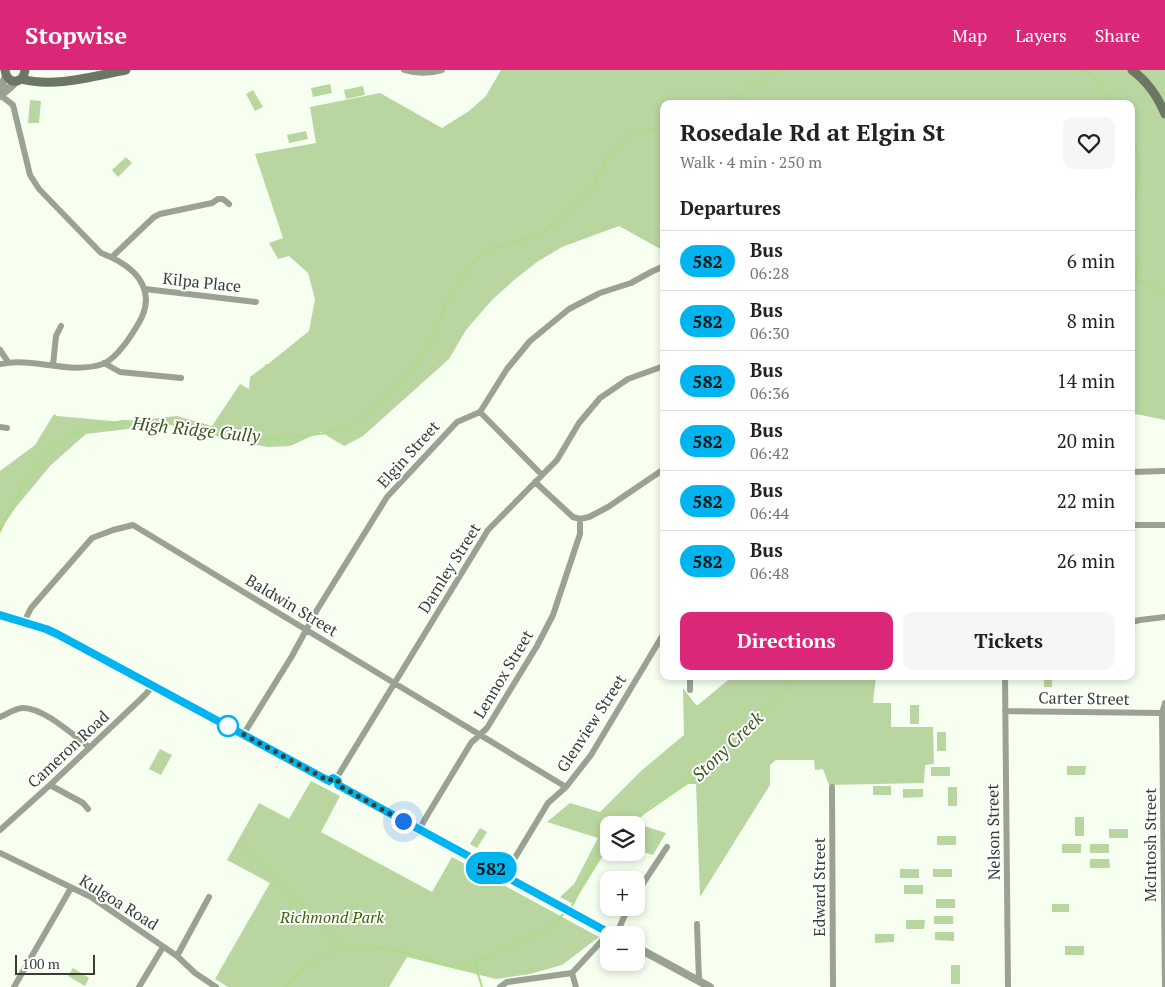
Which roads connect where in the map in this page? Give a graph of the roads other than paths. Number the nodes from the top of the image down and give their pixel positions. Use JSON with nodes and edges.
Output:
{"nodes":[{"id":1,"x":126,"y":70,"type":"edge"},
{"id":2,"x":404,"y":70,"type":"edge"},
{"id":3,"x":442,"y":70,"type":"edge"},
{"id":4,"x":1132,"y":70,"type":"edge"},
{"id":5,"x":5,"y":72,"type":"edge"},
{"id":6,"x":22,"y":75,"type":"edge"},
{"id":7,"x":0,"y":96,"type":"edge"},
{"id":8,"x":1165,"y":114,"type":"edge"},
{"id":9,"x":229,"y":204,"type":"dead end"},
{"id":10,"x":112,"y":257,"type":"junction"},
{"id":11,"x":660,"y":268,"type":"edge"},
{"id":12,"x":145,"y":289,"type":"junction"},
{"id":13,"x":256,"y":302,"type":"dead end"},
{"id":14,"x":62,"y":326,"type":"dead end"},
{"id":15,"x":0,"y":350,"type":"edge"},
{"id":16,"x":8,"y":362,"type":"junction"},
{"id":17,"x":104,"y":363,"type":"junction"},
{"id":18,"x":0,"y":364,"type":"edge"},
{"id":19,"x":53,"y":365,"type":"junction"},
{"id":20,"x":660,"y":367,"type":"edge"},
{"id":21,"x":181,"y":378,"type":"dead end"},
{"id":22,"x":480,"y":412,"type":"junction"},
{"id":23,"x":1165,"y":471,"type":"edge"},
{"id":24,"x":660,"y":472,"type":"edge"},
{"id":25,"x":1135,"y":472,"type":"edge"},
{"id":26,"x":542,"y":475,"type":"junction"},
{"id":27,"x":536,"y":482,"type":"junction"},
{"id":28,"x":580,"y":519,"type":"junction"},
{"id":29,"x":1135,"y":525,"type":"edge"},
{"id":30,"x":1165,"y":525,"type":"edge"},
{"id":31,"x":0,"y":615,"type":"edge"},
{"id":32,"x":1165,"y":617,"type":"edge"},
{"id":33,"x":1135,"y":621,"type":"edge"},
{"id":34,"x":24,"y":622,"type":"junction"},
{"id":35,"x":306,"y":630,"type":"junction"},
{"id":36,"x":660,"y":640,"type":"edge"},
{"id":37,"x":690,"y":680,"type":"edge"},
{"id":38,"x":1005,"y":680,"type":"edge"},
{"id":39,"x":394,"y":682,"type":"junction"},
{"id":40,"x":153,"y":686,"type":"junction"},
{"id":41,"x":690,"y":690,"type":"dead end"},
{"id":42,"x":1165,"y":703,"type":"edge"},
{"id":43,"x":1005,"y":711,"type":"junction"},
{"id":44,"x":1162,"y":713,"type":"junction"},
{"id":45,"x":0,"y":717,"type":"edge"},
{"id":46,"x":242,"y":735,"type":"junction"},
{"id":47,"x":480,"y":735,"type":"junction"},
{"id":48,"x":89,"y":748,"type":"junction"},
{"id":49,"x":1164,"y":780,"type":"edge"},
{"id":50,"x":334,"y":782,"type":"junction"},
{"id":51,"x":50,"y":785,"type":"junction"},
{"id":52,"x":566,"y":787,"type":"junction"},
{"id":53,"x":832,"y":787,"type":"dead end"},
{"id":54,"x":1164,"y":796,"type":"edge"},
{"id":55,"x":88,"y":809,"type":"dead end"},
{"id":56,"x":0,"y":830,"type":"edge"},
{"id":57,"x":419,"y":830,"type":"junction"},
{"id":58,"x":667,"y":847,"type":"dead end"},
{"id":59,"x":0,"y":853,"type":"edge"},
{"id":60,"x":504,"y":876,"type":"junction"},
{"id":61,"x":645,"y":880,"type":"edge"},
{"id":62,"x":71,"y":888,"type":"junction"},
{"id":63,"x":209,"y":897,"type":"dead end"},
{"id":64,"x":697,"y":924,"type":"dead end"},
{"id":65,"x":600,"y":928,"type":"edge"},
{"id":66,"x":163,"y":947,"type":"junction"},
{"id":67,"x":600,"y":947,"type":"edge"},
{"id":68,"x":645,"y":952,"type":"edge"},
{"id":69,"x":176,"y":956,"type":"junction"},
{"id":70,"x":572,"y":974,"type":"junction"},
{"id":71,"x":699,"y":981,"type":"junction"},
{"id":72,"x":507,"y":984,"type":"edge"},
{"id":73,"x":14,"y":987,"type":"edge"},
{"id":74,"x":139,"y":987,"type":"edge"},
{"id":75,"x":216,"y":987,"type":"edge"},
{"id":76,"x":500,"y":987,"type":"edge"},
{"id":77,"x":576,"y":987,"type":"edge"},
{"id":78,"x":710,"y":987,"type":"edge"},
{"id":79,"x":833,"y":987,"type":"edge"},
{"id":80,"x":1008,"y":987,"type":"edge"},
{"id":81,"x":1165,"y":987,"type":"edge"}],
"edges":[{"from":1,"to":6,"type":"main road"},
{"from":2,"to":3,"type":"street"},
{"from":4,"to":8,"type":"main road"},
{"from":5,"to":6,"type":"main road"},
{"from":5,"to":7,"type":"street"},
{"from":6,"to":7,"type":"street"},
{"from":7,"to":10,"type":"street"},
{"from":9,"to":10,"type":"street"},
{"from":10,"to":12,"type":"street"},
{"from":11,"to":22,"type":"street"},
{"from":12,"to":13,"type":"street","name":"Kilpa Place"},
{"from":12,"to":17,"type":"street"},
{"from":14,"to":19,"type":"street"},
{"from":15,"to":16,"type":"street"},
{"from":16,"to":18,"type":"street"},
{"from":16,"to":19,"type":"street"},
{"from":17,"to":19,"type":"street"},
{"from":17,"to":21,"type":"street"},
{"from":20,"to":26,"type":"street","name":"Darnley Street"},
{"from":22,"to":26,"type":"street"},
{"from":22,"to":35,"type":"street","name":"Elgin Street"},
{"from":23,"to":25,"type":"street"},
{"from":24,"to":28,"type":"street"},
{"from":26,"to":27,"type":"street","name":"Darnley Street"},
{"from":27,"to":28,"type":"street"},
{"from":27,"to":39,"type":"street","name":"Darnley Street"},
{"from":28,"to":47,"type":"street","name":"Lennox Street"},
{"from":29,"to":30,"type":"street"},
{"from":31,"to":34,"type":"street"},
{"from":32,"to":33,"type":"street"},
{"from":34,"to":35,"type":"street","name":"Baldwin Street"},
{"from":34,"to":40,"type":"street"},
{"from":35,"to":39,"type":"street","name":"Baldwin Street"},
{"from":35,"to":46,"type":"street","name":"Elgin Street"},
{"from":36,"to":52,"type":"street","name":"Glenview Street"},
{"from":37,"to":41,"type":"street"},
{"from":38,"to":43,"type":"street","name":"Nelson Street"},
{"from":39,"to":47,"type":"street","name":"Baldwin Street"},
{"from":39,"to":50,"type":"street","name":"Darnley Street"},
{"from":40,"to":46,"type":"street"},
{"from":40,"to":48,"type":"street","name":"Cameron Road"},
{"from":42,"to":44,"type":"street","name":"McIntosh Street"},
{"from":43,"to":44,"type":"street","name":"Carter Street"},
{"from":43,"to":80,"type":"street","name":"Nelson Street"},
{"from":44,"to":49,"type":"street","name":"McIntosh Street"},
{"from":45,"to":48,"type":"street"},
{"from":46,"to":50,"type":"street"},
{"from":47,"to":52,"type":"street","name":"Baldwin Street"},
{"from":47,"to":57,"type":"street","name":"Lennox Street"},
{"from":48,"to":51,"type":"street","name":"Cameron Road"},
{"from":49,"to":54,"type":"street","name":"McIntosh Street"},
{"from":50,"to":57,"type":"street"},
{"from":51,"to":55,"type":"street"},
{"from":51,"to":56,"type":"street","name":"Cameron Road"},
{"from":52,"to":60,"type":"street","name":"Glenview Street"},
{"from":53,"to":79,"type":"street","name":"Edward Street"},
{"from":54,"to":81,"type":"street","name":"McIntosh Street"},
{"from":57,"to":60,"type":"street"},
{"from":58,"to":61,"type":"street"},
{"from":59,"to":62,"type":"street","name":"Kulgoa Road"},
{"from":60,"to":65,"type":"street"},
{"from":62,"to":66,"type":"street","name":"Kulgoa Road"},
{"from":62,"to":73,"type":"street"},
{"from":63,"to":69,"type":"street"},
{"from":64,"to":71,"type":"street"},
{"from":66,"to":69,"type":"street","name":"Kulgoa Road"},
{"from":66,"to":74,"type":"street"},
{"from":67,"to":70,"type":"street"},
{"from":68,"to":71,"type":"street"},
{"from":69,"to":75,"type":"street","name":"Kulgoa Road"},
{"from":70,"to":72,"type":"street"},
{"from":70,"to":77,"type":"street"},
{"from":71,"to":78,"type":"street"},
{"from":72,"to":76,"type":"street"}]}
